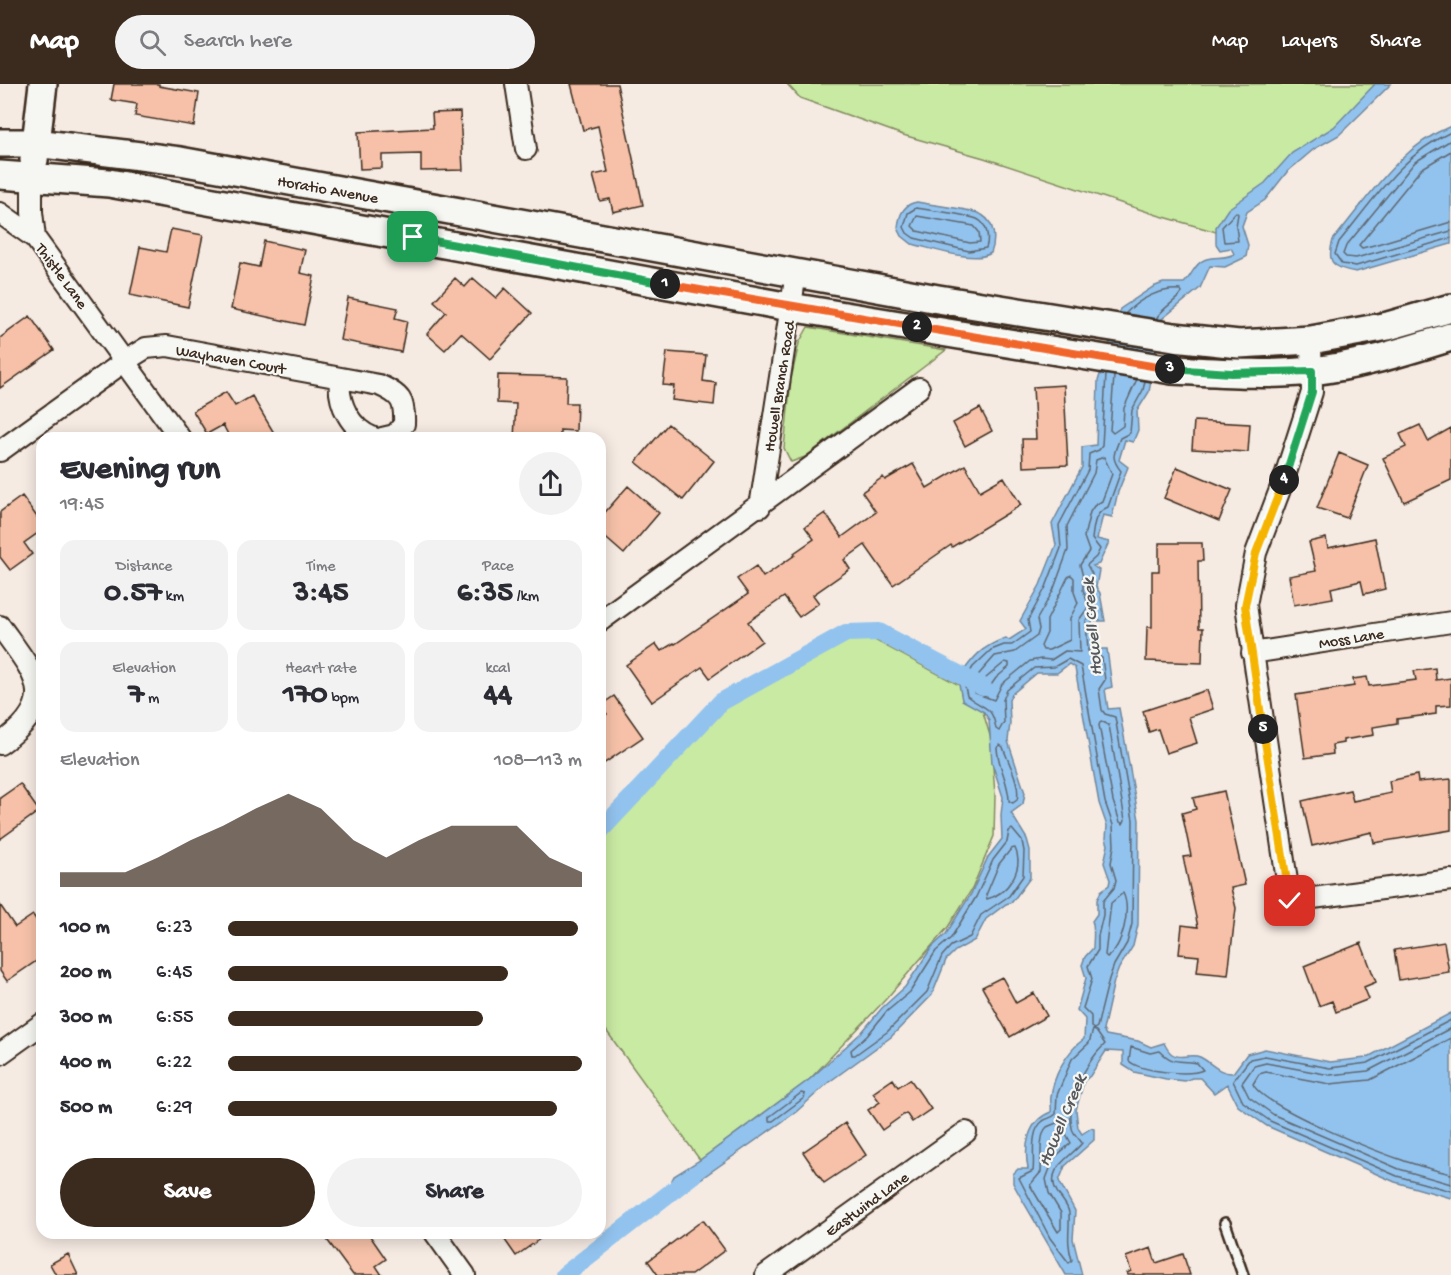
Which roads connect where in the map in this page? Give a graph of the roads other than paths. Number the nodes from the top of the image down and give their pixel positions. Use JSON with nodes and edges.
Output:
{"nodes":[{"id":1,"x":42,"y":84,"type":"edge"},
{"id":2,"x":516,"y":84,"type":"edge"},
{"id":3,"x":0,"y":143,"type":"edge"},
{"id":4,"x":36,"y":143,"type":"junction"},
{"id":5,"x":526,"y":149,"type":"dead end"},
{"id":6,"x":0,"y":175,"type":"edge"},
{"id":7,"x":32,"y":176,"type":"junction"},
{"id":8,"x":419,"y":205,"type":"junction"},
{"id":9,"x":0,"y":213,"type":"edge"},
{"id":10,"x":413,"y":237,"type":"junction"},
{"id":11,"x":35,"y":238,"type":"junction"},
{"id":12,"x":796,"y":273,"type":"junction"},
{"id":13,"x":790,"y":307,"type":"junction"},
{"id":14,"x":1451,"y":308,"type":"edge"},
{"id":15,"x":1451,"y":338,"type":"edge"},
{"id":16,"x":1311,"y":340,"type":"junction"},
{"id":17,"x":125,"y":361,"type":"junction"},
{"id":18,"x":1312,"y":371,"type":"junction"},
{"id":19,"x":340,"y":378,"type":"junction"},
{"id":20,"x":919,"y":388,"type":"dead end"},
{"id":21,"x":176,"y":432,"type":"edge"},
{"id":22,"x":360,"y":432,"type":"edge"},
{"id":23,"x":397,"y":432,"type":"edge"},
{"id":24,"x":0,"y":451,"type":"edge"},
{"id":25,"x":760,"y":507,"type":"junction"},
{"id":26,"x":606,"y":617,"type":"edge"},
{"id":27,"x":1451,"y":622,"type":"edge"},
{"id":28,"x":0,"y":626,"type":"edge"},
{"id":29,"x":1252,"y":653,"type":"junction"},
{"id":30,"x":36,"y":686,"type":"edge"},
{"id":31,"x":36,"y":699,"type":"edge"},
{"id":32,"x":0,"y":744,"type":"edge"},
{"id":33,"x":1451,"y":880,"type":"edge"},
{"id":34,"x":36,"y":1028,"type":"edge"},
{"id":35,"x":0,"y":1054,"type":"edge"},
{"id":36,"x":966,"y":1132,"type":"dead end"},
{"id":37,"x":1225,"y":1223,"type":"dead end"},
{"id":38,"x":439,"y":1239,"type":"edge"},
{"id":39,"x":465,"y":1275,"type":"edge"},
{"id":40,"x":766,"y":1275,"type":"edge"},
{"id":41,"x":1243,"y":1275,"type":"edge"}],
"edges":[{"from":1,"to":4,"type":"main road","name":"Thistle Lane"},
{"from":2,"to":5,"type":"street"},
{"from":3,"to":4,"type":"main road","name":"Horatio Avenue"},
{"from":4,"to":7,"type":"main road","name":"Thistle Lane"},
{"from":4,"to":8,"type":"main road","name":"Horatio Avenue"},
{"from":6,"to":7,"type":"main road","name":"Horatio Avenue"},
{"from":7,"to":10,"type":"main road","name":"Horatio Avenue"},
{"from":7,"to":11,"type":"street","name":"Thistle Lane"},
{"from":8,"to":10,"type":"main road"},
{"from":8,"to":12,"type":"main road","name":"Horatio Avenue"},
{"from":9,"to":11,"type":"street"},
{"from":10,"to":13,"type":"main road","name":"Horatio Avenue"},
{"from":11,"to":17,"type":"street","name":"Thistle Lane"},
{"from":12,"to":13,"type":"street"},
{"from":12,"to":16,"type":"main road"},
{"from":13,"to":18,"type":"main road","name":"Howell Branch Road"},
{"from":13,"to":25,"type":"street","name":"Howell Branch Road"},
{"from":14,"to":16,"type":"main road"},
{"from":15,"to":18,"type":"main road","name":"Howell Branch Road"},
{"from":16,"to":18,"type":"street"},
{"from":17,"to":19,"type":"street","name":"Wayhaven Court"},
{"from":17,"to":21,"type":"street","name":"Thistle Lane"},
{"from":17,"to":24,"type":"street","name":"Wayhaven Court"},
{"from":18,"to":29,"type":"street"},
{"from":19,"to":22,"type":"street"},
{"from":19,"to":23,"type":"street","name":"Wayhaven Court"},
{"from":20,"to":25,"type":"street"},
{"from":25,"to":26,"type":"street"},
{"from":27,"to":29,"type":"street","name":"Moss Lane"},
{"from":28,"to":30,"type":"street"},
{"from":29,"to":33,"type":"street"},
{"from":31,"to":32,"type":"street"},
{"from":34,"to":35,"type":"street"},
{"from":36,"to":40,"type":"street","name":"Eastwind Lane"},
{"from":37,"to":41,"type":"lane"},
{"from":38,"to":39,"type":"street"}]}
